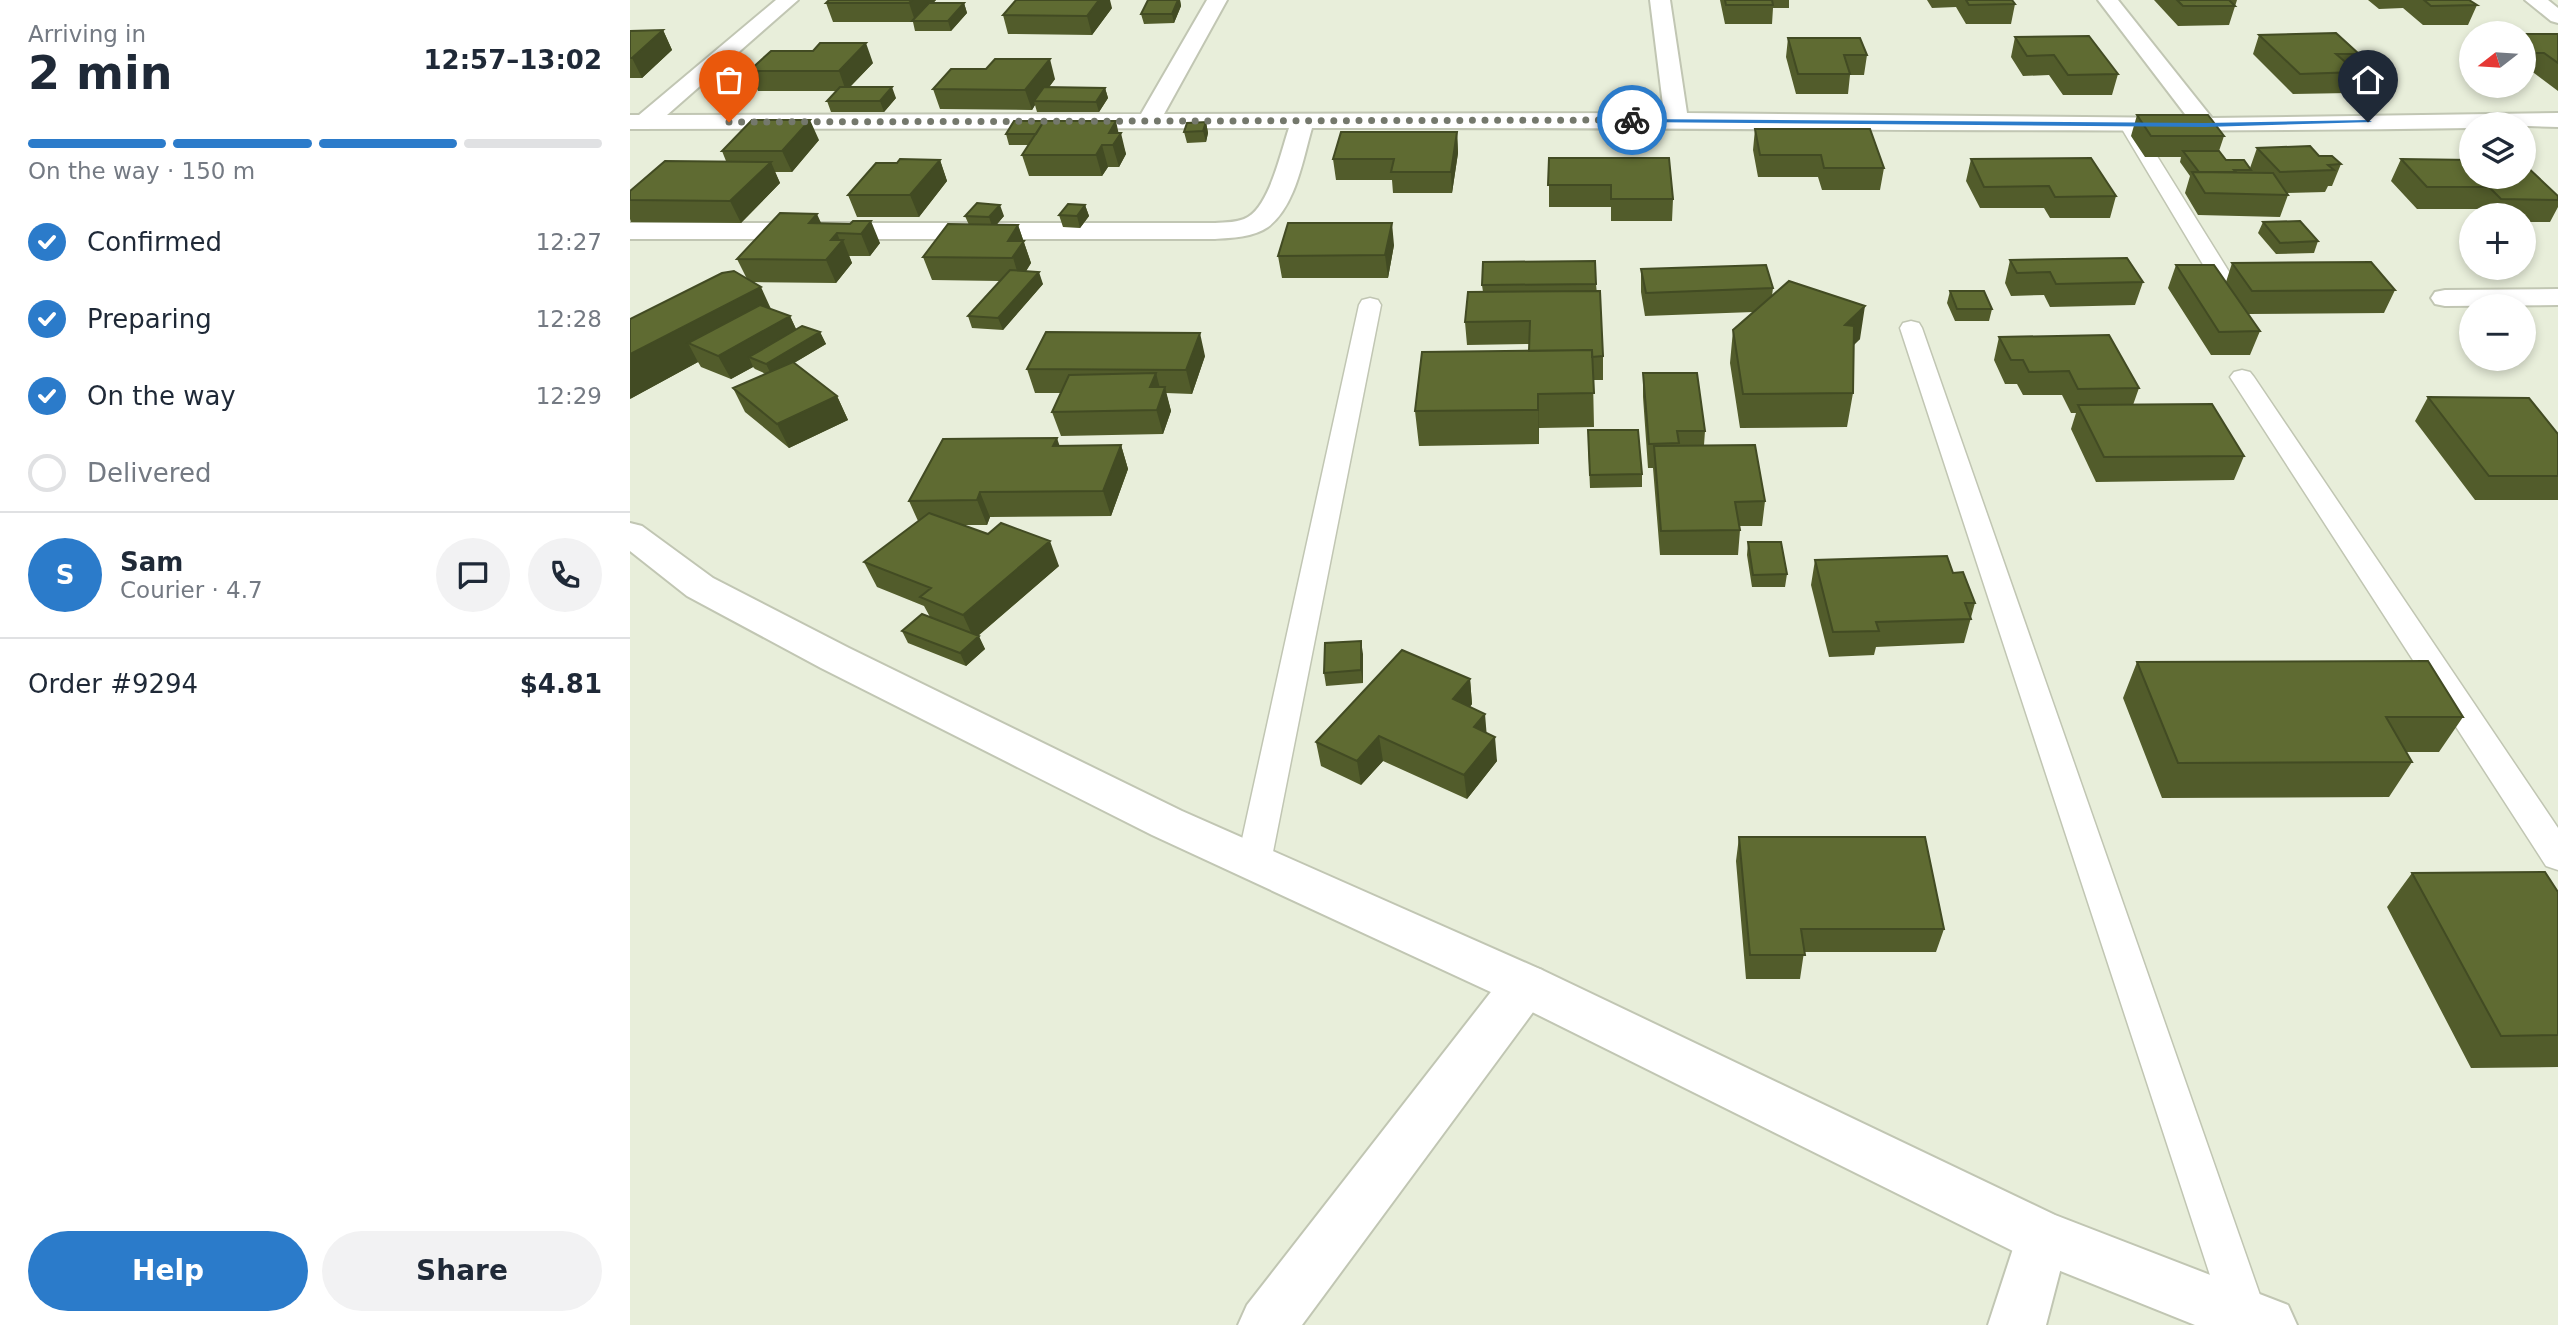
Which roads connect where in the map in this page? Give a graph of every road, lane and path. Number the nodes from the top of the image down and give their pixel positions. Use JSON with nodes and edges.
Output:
{"nodes":[{"id":1,"x":788,"y":0,"type":"edge"},
{"id":2,"x":1217,"y":0,"type":"edge"},
{"id":3,"x":1660,"y":0,"type":"edge"},
{"id":4,"x":2108,"y":0,"type":"edge"},
{"id":5,"x":2535,"y":0,"type":"edge"},
{"id":6,"x":2558,"y":17,"type":"edge"},
{"id":7,"x":1675,"y":120,"type":"junction"},
{"id":8,"x":2558,"y":120,"type":"edge"},
{"id":9,"x":1149,"y":121,"type":"junction"},
{"id":10,"x":1303,"y":121,"type":"junction"},
{"id":11,"x":638,"y":122,"type":"edge"},
{"id":12,"x":2128,"y":124,"type":"junction"},
{"id":13,"x":2205,"y":125,"type":"junction"},
{"id":14,"x":630,"y":231,"type":"edge"},
{"id":15,"x":2225,"y":283,"type":"edge"},
{"id":16,"x":2558,"y":297,"type":"edge"},
{"id":17,"x":2445,"y":298,"type":"dead end"},
{"id":18,"x":1370,"y":305,"type":"dead end"},
{"id":19,"x":1912,"y":328,"type":"dead end"},
{"id":20,"x":2242,"y":377,"type":"dead end"},
{"id":21,"x":630,"y":534,"type":"edge"},
{"id":22,"x":2558,"y":856,"type":"edge"},
{"id":23,"x":1254,"y":862,"type":"junction"},
{"id":24,"x":1525,"y":985,"type":"junction"},
{"id":25,"x":2042,"y":1237,"type":"junction"},
{"id":26,"x":2257,"y":1320,"type":"edge"},
{"id":27,"x":1267,"y":1325,"type":"edge"},
{"id":28,"x":2017,"y":1325,"type":"edge"}],
"edges":[{"from":1,"to":11,"type":"street"},
{"from":2,"to":9,"type":"street"},
{"from":3,"to":7,"type":"street"},
{"from":4,"to":13,"type":"street"},
{"from":5,"to":6,"type":"street"},
{"from":7,"to":10,"type":"street"},
{"from":7,"to":12,"type":"street"},
{"from":8,"to":13,"type":"street"},
{"from":9,"to":10,"type":"street"},
{"from":9,"to":11,"type":"street"},
{"from":10,"to":14,"type":"street"},
{"from":12,"to":13,"type":"street"},
{"from":12,"to":15,"type":"lane"},
{"from":16,"to":17,"type":"street"},
{"from":18,"to":23,"type":"lane"},
{"from":19,"to":26,"type":"lane"},
{"from":20,"to":22,"type":"lane"},
{"from":21,"to":23,"type":"street"},
{"from":23,"to":24,"type":"street"},
{"from":24,"to":25,"type":"street"},
{"from":24,"to":27,"type":"street"},
{"from":25,"to":26,"type":"street"},
{"from":25,"to":28,"type":"street"}]}
